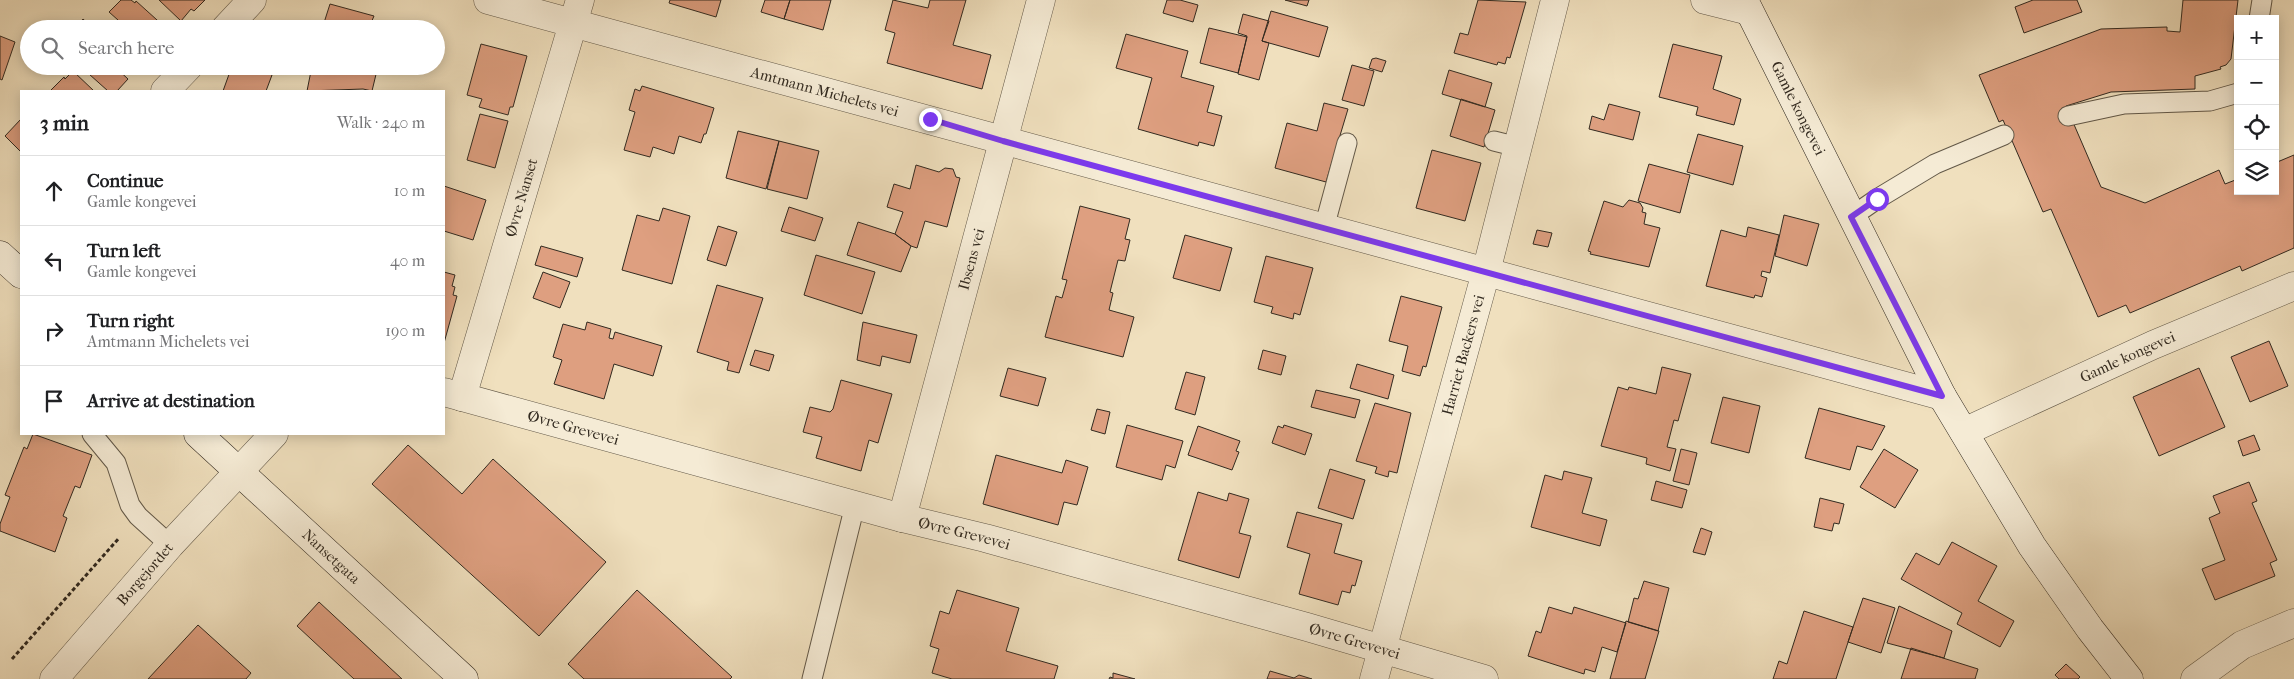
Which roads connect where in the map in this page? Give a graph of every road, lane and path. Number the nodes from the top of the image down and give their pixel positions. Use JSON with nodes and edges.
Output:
{"nodes":[{"id":1,"x":252,"y":0,"type":"edge"},
{"id":2,"x":488,"y":0,"type":"edge"},
{"id":3,"x":1041,"y":0,"type":"edge"},
{"id":4,"x":1555,"y":0,"type":"edge"},
{"id":5,"x":1705,"y":0,"type":"edge"},
{"id":6,"x":2262,"y":0,"type":"edge"},
{"id":7,"x":1747,"y":5,"type":"edge"},
{"id":8,"x":577,"y":11,"type":"edge"},
{"id":9,"x":2260,"y":15,"type":"edge"},
{"id":10,"x":233,"y":20,"type":"edge"},
{"id":11,"x":180,"y":75,"type":"edge"},
{"id":12,"x":166,"y":90,"type":"edge"},
{"id":13,"x":2234,"y":94,"type":"edge"},
{"id":14,"x":2068,"y":116,"type":"dead end"},
{"id":15,"x":2004,"y":135,"type":"dead end"},
{"id":16,"x":1003,"y":141,"type":"junction"},
{"id":17,"x":1347,"y":143,"type":"dead end"},
{"id":18,"x":1851,"y":217,"type":"junction"},
{"id":19,"x":1324,"y":228,"type":"junction"},
{"id":20,"x":0,"y":255,"type":"edge"},
{"id":21,"x":1486,"y":272,"type":"junction"},
{"id":22,"x":20,"y":273,"type":"edge"},
{"id":23,"x":2294,"y":286,"type":"edge"},
{"id":24,"x":453,"y":394,"type":"edge"},
{"id":25,"x":1942,"y":396,"type":"junction"},
{"id":26,"x":1964,"y":432,"type":"junction"},
{"id":27,"x":93,"y":435,"type":"edge"},
{"id":28,"x":199,"y":435,"type":"edge"},
{"id":29,"x":273,"y":435,"type":"edge"},
{"id":30,"x":238,"y":471,"type":"junction"},
{"id":31,"x":855,"y":506,"type":"junction"},
{"id":32,"x":138,"y":516,"type":"junction"},
{"id":33,"x":902,"y":518,"type":"junction"},
{"id":34,"x":170,"y":545,"type":"junction"},
{"id":35,"x":2294,"y":623,"type":"edge"},
{"id":36,"x":1382,"y":648,"type":"junction"},
{"id":37,"x":12,"y":659,"type":"dead end"},
{"id":38,"x":54,"y":679,"type":"edge"},
{"id":39,"x":464,"y":679,"type":"edge"},
{"id":40,"x":812,"y":679,"type":"edge"},
{"id":41,"x":1374,"y":679,"type":"edge"},
{"id":42,"x":1484,"y":679,"type":"edge"},
{"id":43,"x":2129,"y":679,"type":"edge"},
{"id":44,"x":2195,"y":679,"type":"edge"}],
"edges":[{"from":1,"to":10,"type":"street"},
{"from":2,"to":8,"type":"street","name":"Amtmann Michelets vei"},
{"from":3,"to":16,"type":"street","name":"Ibsens vei"},
{"from":4,"to":21,"type":"street","name":"Harriet Backers vei"},
{"from":5,"to":7,"type":"street"},
{"from":6,"to":9,"type":"lane"},
{"from":7,"to":18,"type":"street","name":"Gamle kongevei"},
{"from":8,"to":16,"type":"street","name":"Amtmann Michelets vei"},
{"from":8,"to":24,"type":"street","name":"Øvre Nanset"},
{"from":11,"to":12,"type":"street"},
{"from":13,"to":14,"type":"lane"},
{"from":15,"to":18,"type":"lane"},
{"from":16,"to":19,"type":"street","name":"Amtmann Michelets vei"},
{"from":16,"to":33,"type":"street","name":"Ibsens vei"},
{"from":17,"to":19,"type":"lane"},
{"from":18,"to":25,"type":"street","name":"Gamle kongevei"},
{"from":19,"to":21,"type":"street","name":"Amtmann Michelets vei"},
{"from":20,"to":22,"type":"street"},
{"from":21,"to":25,"type":"street","name":"Amtmann Michelets vei"},
{"from":21,"to":36,"type":"street","name":"Harriet Backers vei"},
{"from":23,"to":26,"type":"street","name":"Gamle kongevei"},
{"from":24,"to":31,"type":"street","name":"Øvre Grevevei"},
{"from":25,"to":26,"type":"street","name":"Gamle kongevei"},
{"from":26,"to":43,"type":"street","name":"Gamle kongevei"},
{"from":27,"to":32,"type":"lane"},
{"from":28,"to":30,"type":"street","name":"Nansetgata"},
{"from":29,"to":30,"type":"street"},
{"from":30,"to":34,"type":"street","name":"Borgejordet"},
{"from":30,"to":39,"type":"street","name":"Nansetgata"},
{"from":31,"to":33,"type":"street","name":"Øvre Grevevei"},
{"from":31,"to":40,"type":"lane"},
{"from":32,"to":34,"type":"lane"},
{"from":32,"to":37,"type":"path"},
{"from":33,"to":36,"type":"street","name":"Øvre Grevevei"},
{"from":34,"to":38,"type":"street","name":"Borgejordet"},
{"from":35,"to":44,"type":"street"},
{"from":36,"to":41,"type":"street","name":"Harriet Backers vei"},
{"from":36,"to":42,"type":"street","name":"Øvre Grevevei"}]}
